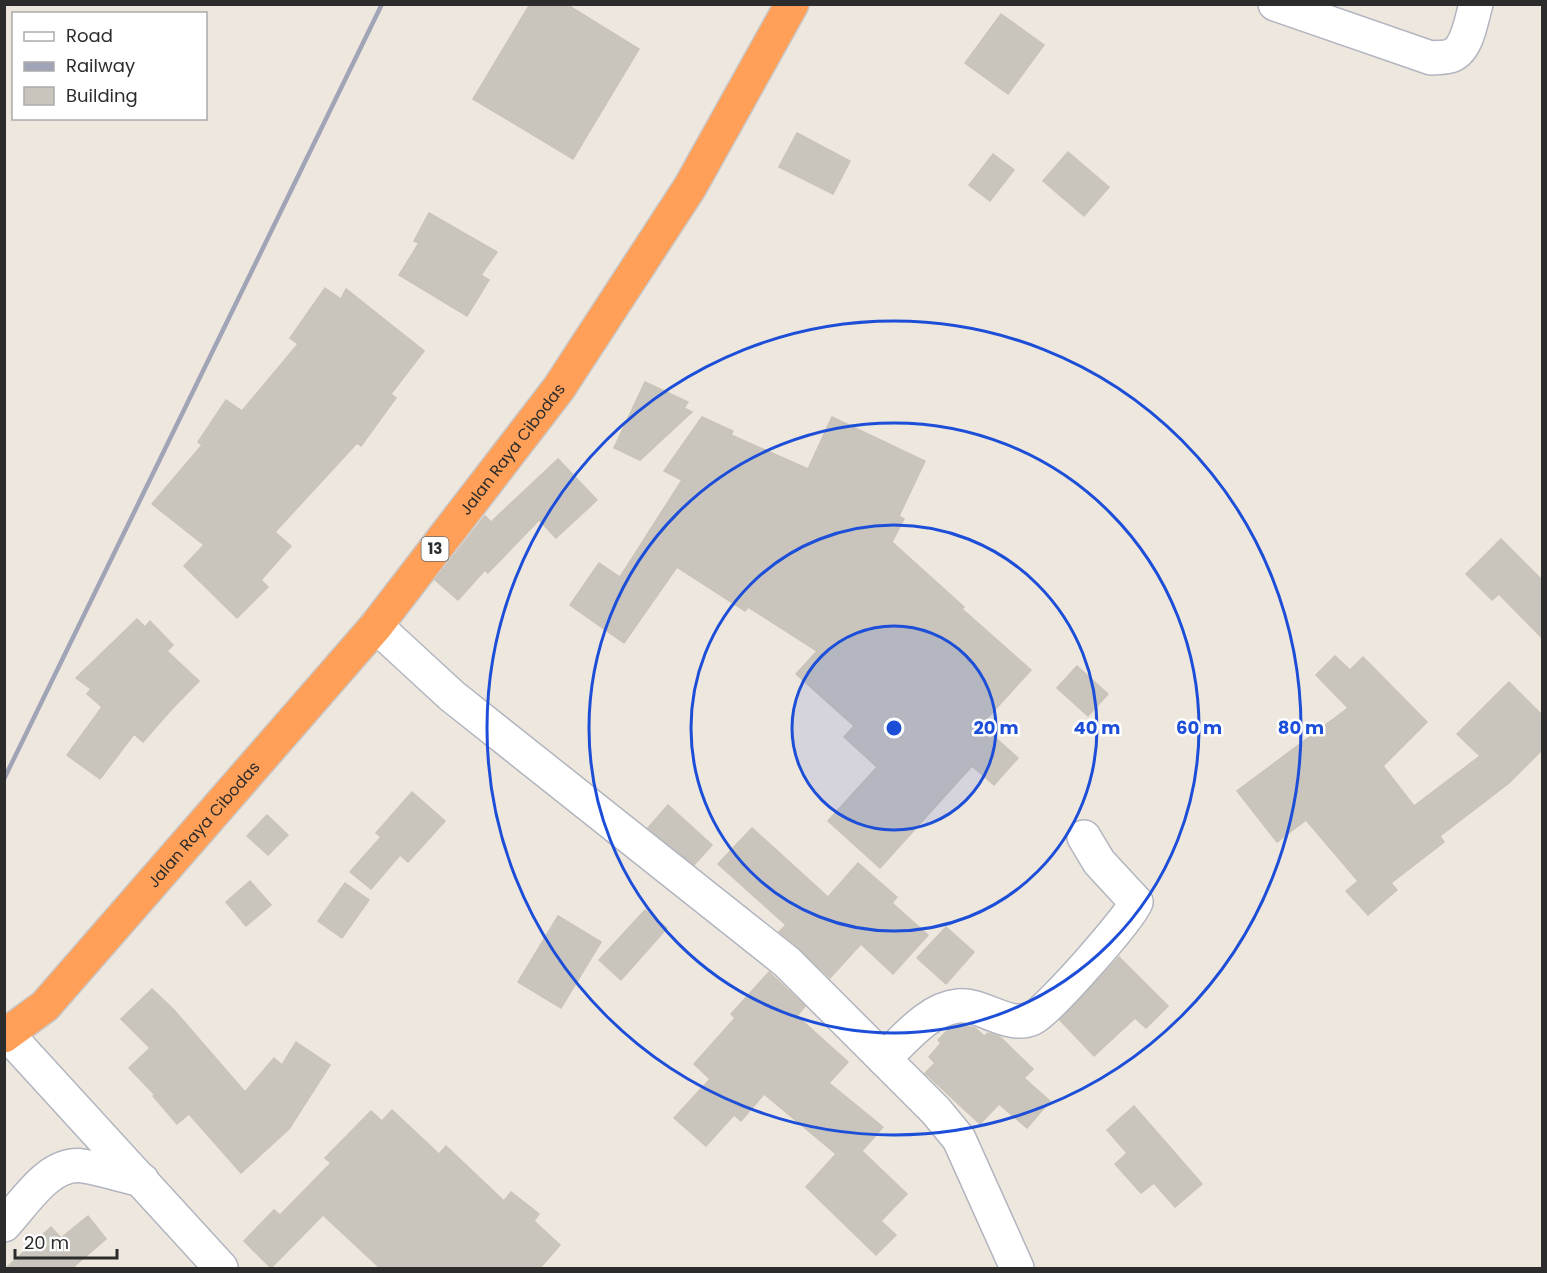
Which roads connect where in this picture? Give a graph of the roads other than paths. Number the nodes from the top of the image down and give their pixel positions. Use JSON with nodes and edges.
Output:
{"nodes":[{"id":1,"x":792,"y":4,"type":"edge"},
{"id":2,"x":1275,"y":4,"type":"edge"},
{"id":3,"x":1476,"y":4,"type":"edge"},
{"id":4,"x":376,"y":626,"type":"junction"},
{"id":5,"x":1084,"y":837,"type":"dead end"},
{"id":6,"x":6,"y":1035,"type":"edge"},
{"id":7,"x":884,"y":1059,"type":"junction"},
{"id":8,"x":142,"y":1180,"type":"junction"},
{"id":9,"x":4,"y":1225,"type":"edge"},
{"id":10,"x":221,"y":1269,"type":"edge"},
{"id":11,"x":1017,"y":1269,"type":"edge"}],
"edges":[{"from":1,"to":4,"type":"highway","name":"Jalan Raya Cibodas","number":"13"},
{"from":2,"to":3,"type":"street"},
{"from":4,"to":6,"type":"highway","name":"Jalan Raya Cibodas","number":"13"},
{"from":4,"to":7,"type":"street"},
{"from":5,"to":7,"type":"street"},
{"from":6,"to":8,"type":"street"},
{"from":7,"to":11,"type":"street"},
{"from":8,"to":9,"type":"street"},
{"from":8,"to":10,"type":"street"}]}
